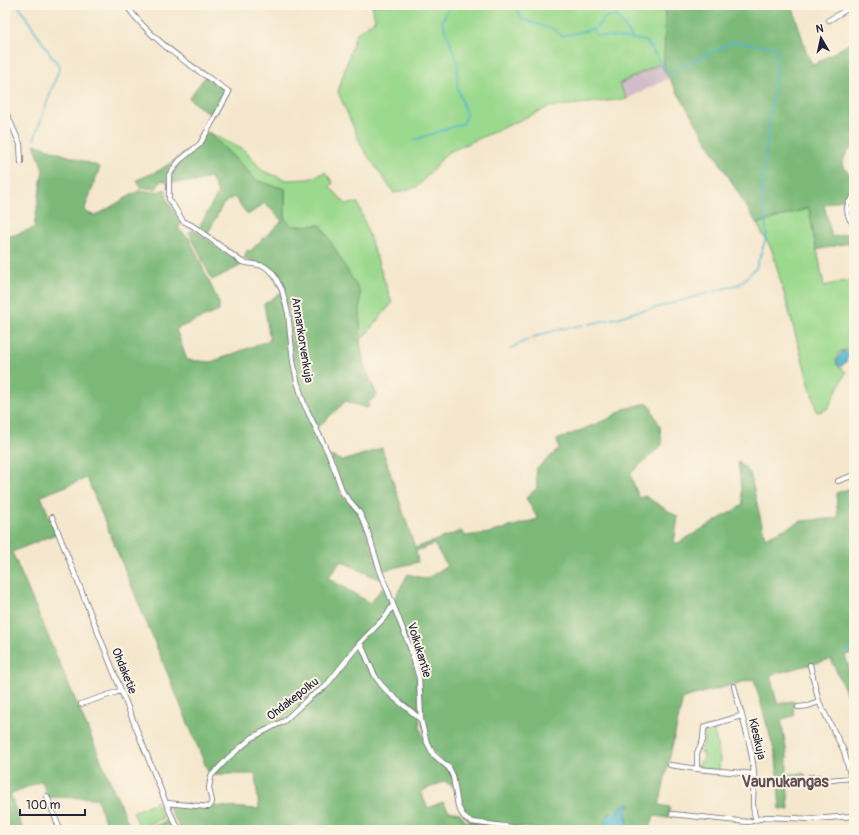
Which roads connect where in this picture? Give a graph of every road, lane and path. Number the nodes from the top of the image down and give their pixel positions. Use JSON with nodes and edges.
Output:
{"nodes":[{"id":1,"x":126,"y":5,"type":"edge"},
{"id":2,"x":854,"y":5,"type":"edge"},
{"id":3,"x":829,"y":20,"type":"dead end"},
{"id":4,"x":5,"y":110,"type":"edge"},
{"id":5,"x":21,"y":162,"type":"dead end"},
{"id":6,"x":854,"y":197,"type":"edge"},
{"id":7,"x":850,"y":220,"type":"dead end"},
{"id":8,"x":313,"y":422,"type":"joint"},
{"id":9,"x":854,"y":475,"type":"edge"},
{"id":10,"x":838,"y":481,"type":"dead end"},
{"id":11,"x":52,"y":517,"type":"dead end"},
{"id":12,"x":393,"y":605,"type":"junction"},
{"id":13,"x":360,"y":643,"type":"junction"},
{"id":14,"x":810,"y":665,"type":"dead end"},
{"id":15,"x":734,"y":686,"type":"dead end"},
{"id":16,"x":120,"y":691,"type":"junction"},
{"id":17,"x":819,"y":702,"type":"junction"},
{"id":18,"x":81,"y":704,"type":"dead end"},
{"id":19,"x":798,"y":707,"type":"dead end"},
{"id":20,"x":741,"y":716,"type":"junction"},
{"id":21,"x":421,"y":720,"type":"junction"},
{"id":22,"x":670,"y":764,"type":"dead end"},
{"id":23,"x":697,"y":769,"type":"junction"},
{"id":24,"x":754,"y":774,"type":"junction"},
{"id":25,"x":851,"y":778,"type":"junction"},
{"id":26,"x":830,"y":780,"type":"dead end"},
{"id":27,"x":46,"y":796,"type":"dead end"},
{"id":28,"x":854,"y":796,"type":"edge"},
{"id":29,"x":166,"y":803,"type":"junction"},
{"id":30,"x":672,"y":814,"type":"dead end"},
{"id":31,"x":854,"y":816,"type":"edge"},
{"id":32,"x":756,"y":820,"type":"junction"},
{"id":33,"x":60,"y":830,"type":"edge"},
{"id":34,"x":182,"y":830,"type":"edge"},
{"id":35,"x":535,"y":830,"type":"edge"}],
"edges":[{"from":1,"to":8,"type":"street","name":"Annankorvenkuja"},
{"from":2,"to":3,"type":"street"},
{"from":4,"to":5,"type":"street"},
{"from":6,"to":7,"type":"street"},
{"from":8,"to":12,"type":"street","name":"Voikukantie"},
{"from":9,"to":10,"type":"street"},
{"from":11,"to":16,"type":"street","name":"Ohdaketie"},
{"from":12,"to":13,"type":"street","name":"Ohdakepolku"},
{"from":12,"to":21,"type":"street","name":"Voikukantie"},
{"from":13,"to":21,"type":"street"},
{"from":13,"to":29,"type":"street","name":"Ohdakepolku"},
{"from":14,"to":17,"type":"street"},
{"from":15,"to":20,"type":"street","name":"Kiesikuja"},
{"from":16,"to":18,"type":"street"},
{"from":16,"to":29,"type":"street","name":"Ohdaketie"},
{"from":17,"to":19,"type":"street"},
{"from":17,"to":25,"type":"street"},
{"from":20,"to":23,"type":"street"},
{"from":20,"to":24,"type":"street","name":"Kiesikuja"},
{"from":21,"to":35,"type":"street","name":"Voikukantie"},
{"from":22,"to":23,"type":"street"},
{"from":23,"to":24,"type":"street"},
{"from":24,"to":32,"type":"street","name":"Kiesikuja"},
{"from":25,"to":26,"type":"street"},
{"from":25,"to":28,"type":"street"},
{"from":27,"to":33,"type":"street"},
{"from":29,"to":34,"type":"street","name":"Ohdaketie"},
{"from":30,"to":32,"type":"street"},
{"from":31,"to":32,"type":"street"}]}
